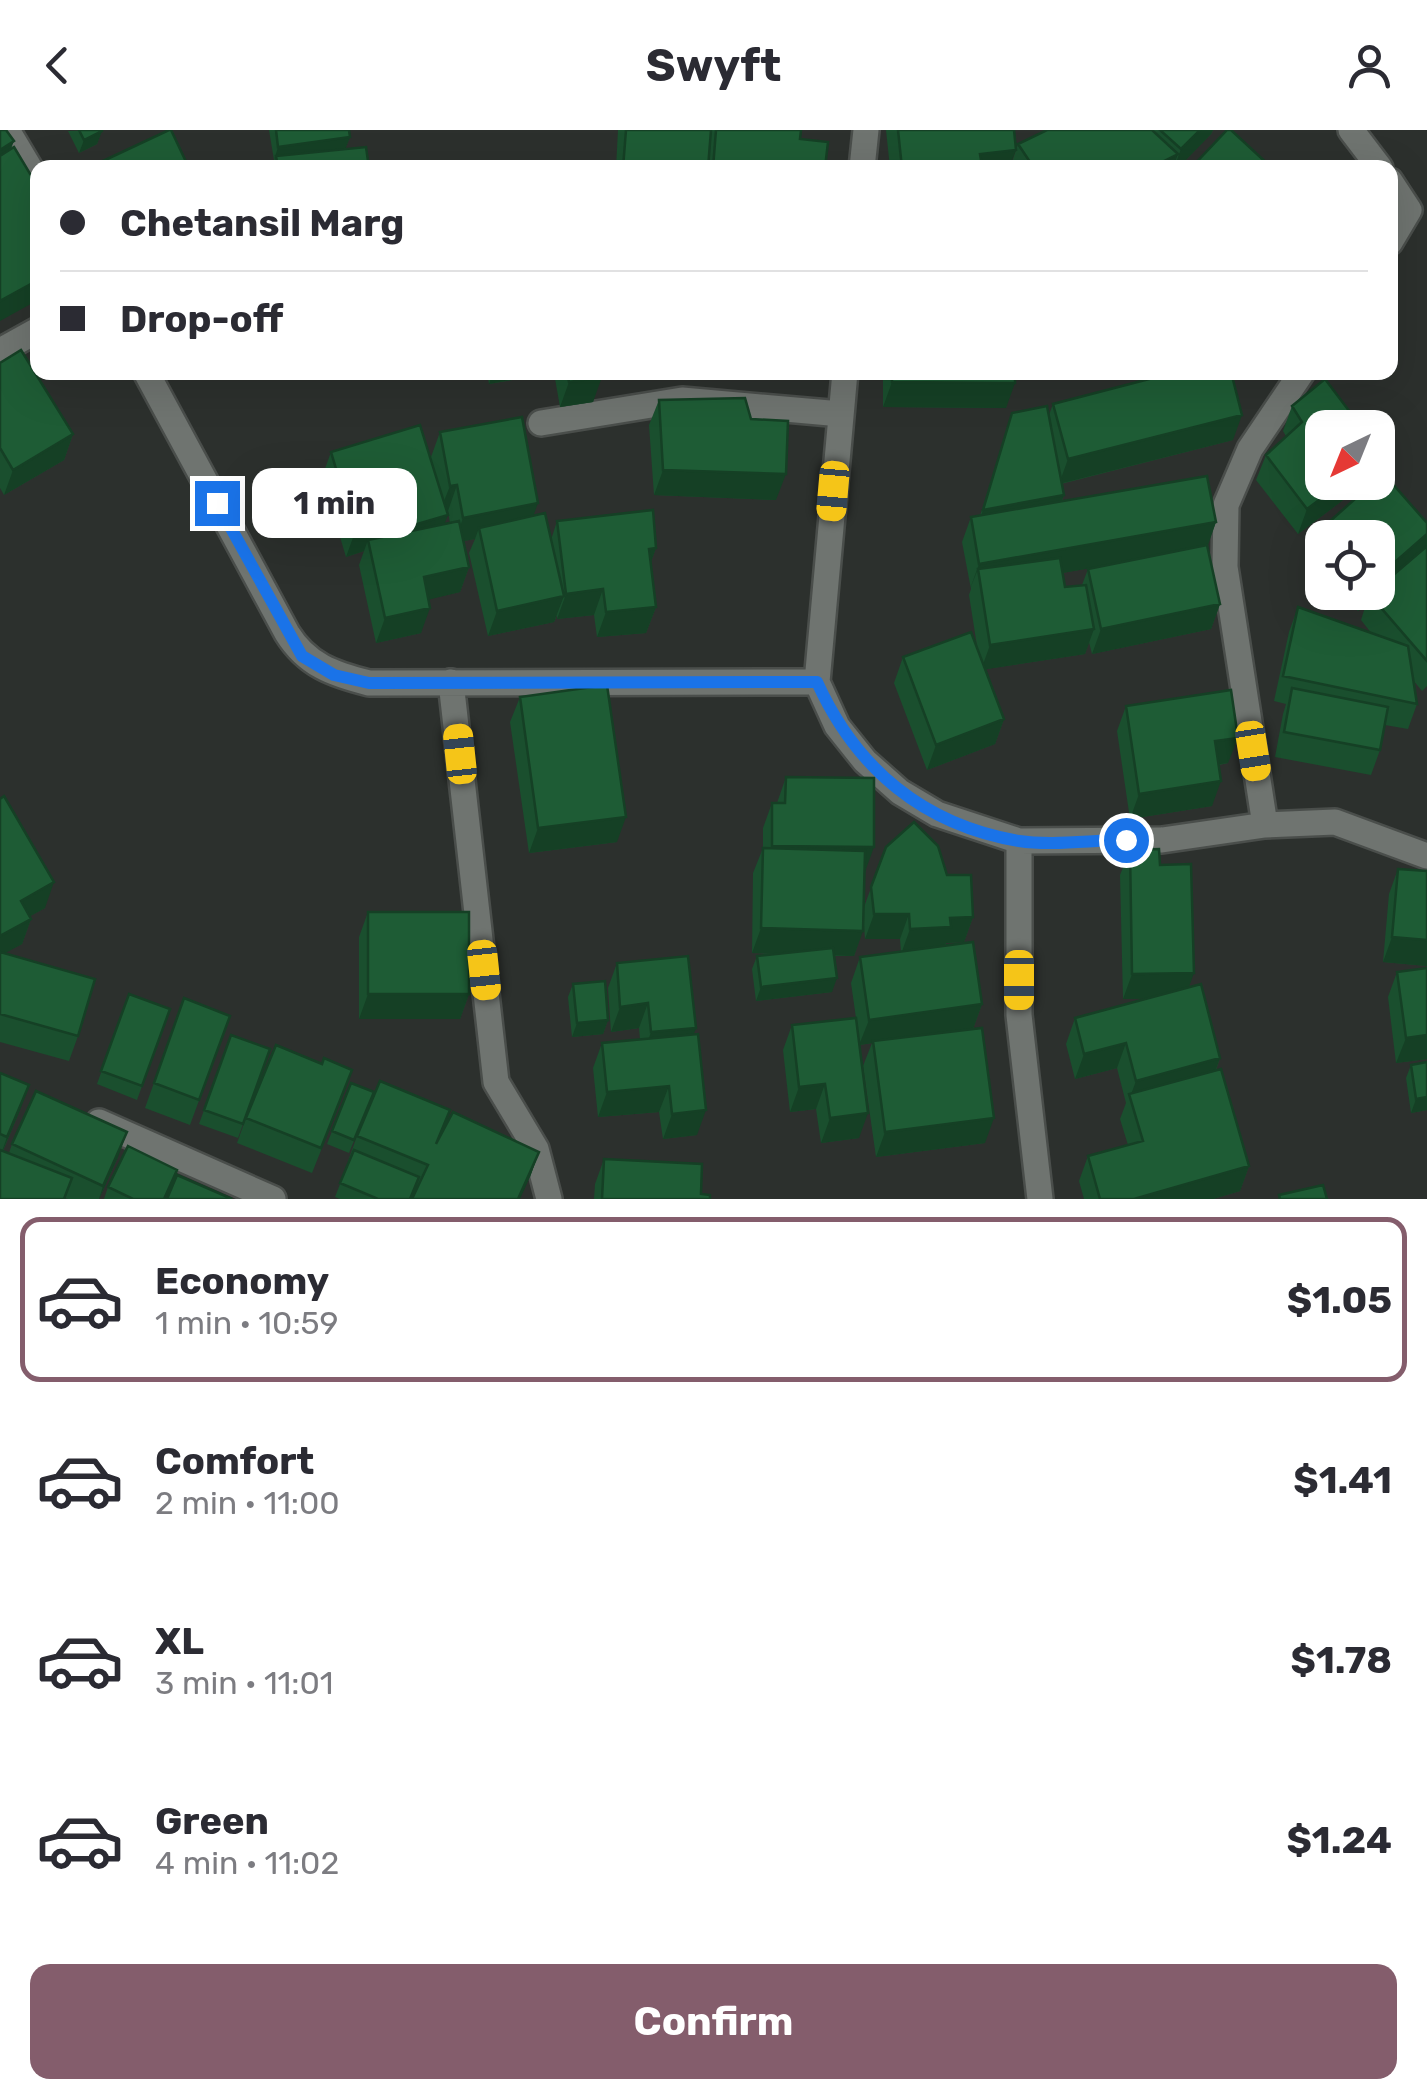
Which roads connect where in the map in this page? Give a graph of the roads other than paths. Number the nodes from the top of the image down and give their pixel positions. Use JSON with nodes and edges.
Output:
{"nodes":[{"id":1,"x":7,"y":130,"type":"edge"},
{"id":2,"x":866,"y":130,"type":"edge"},
{"id":3,"x":1351,"y":130,"type":"edge"},
{"id":4,"x":863,"y":160,"type":"edge"},
{"id":5,"x":1374,"y":160,"type":"edge"},
{"id":6,"x":30,"y":169,"type":"edge"},
{"id":7,"x":1398,"y":194,"type":"edge"},
{"id":8,"x":1398,"y":228,"type":"edge"},
{"id":9,"x":30,"y":334,"type":"edge"},
{"id":10,"x":0,"y":351,"type":"edge"},
{"id":11,"x":150,"y":380,"type":"edge"},
{"id":12,"x":843,"y":380,"type":"edge"},
{"id":13,"x":1297,"y":380,"type":"edge"},
{"id":14,"x":841,"y":414,"type":"junction"},
{"id":15,"x":542,"y":424,"type":"dead end"},
{"id":16,"x":452,"y":682,"type":"junction"},
{"id":17,"x":817,"y":682,"type":"junction"},
{"id":18,"x":1265,"y":825,"type":"junction"},
{"id":19,"x":1019,"y":841,"type":"junction"},
{"id":20,"x":1427,"y":856,"type":"edge"},
{"id":21,"x":73,"y":1110,"type":"edge"},
{"id":22,"x":272,"y":1199,"type":"edge"},
{"id":23,"x":549,"y":1199,"type":"edge"},
{"id":24,"x":1040,"y":1199,"type":"edge"}],
"edges":[{"from":1,"to":6,"type":"street"},
{"from":2,"to":4,"type":"street"},
{"from":3,"to":5,"type":"street"},
{"from":7,"to":8,"type":"street"},
{"from":9,"to":10,"type":"street"},
{"from":11,"to":16,"type":"street"},
{"from":12,"to":14,"type":"street"},
{"from":13,"to":18,"type":"street"},
{"from":14,"to":15,"type":"street"},
{"from":14,"to":17,"type":"street"},
{"from":16,"to":17,"type":"street"},
{"from":16,"to":23,"type":"street"},
{"from":17,"to":19,"type":"street"},
{"from":18,"to":19,"type":"street"},
{"from":18,"to":20,"type":"street"},
{"from":19,"to":24,"type":"street"},
{"from":21,"to":22,"type":"street"}]}
